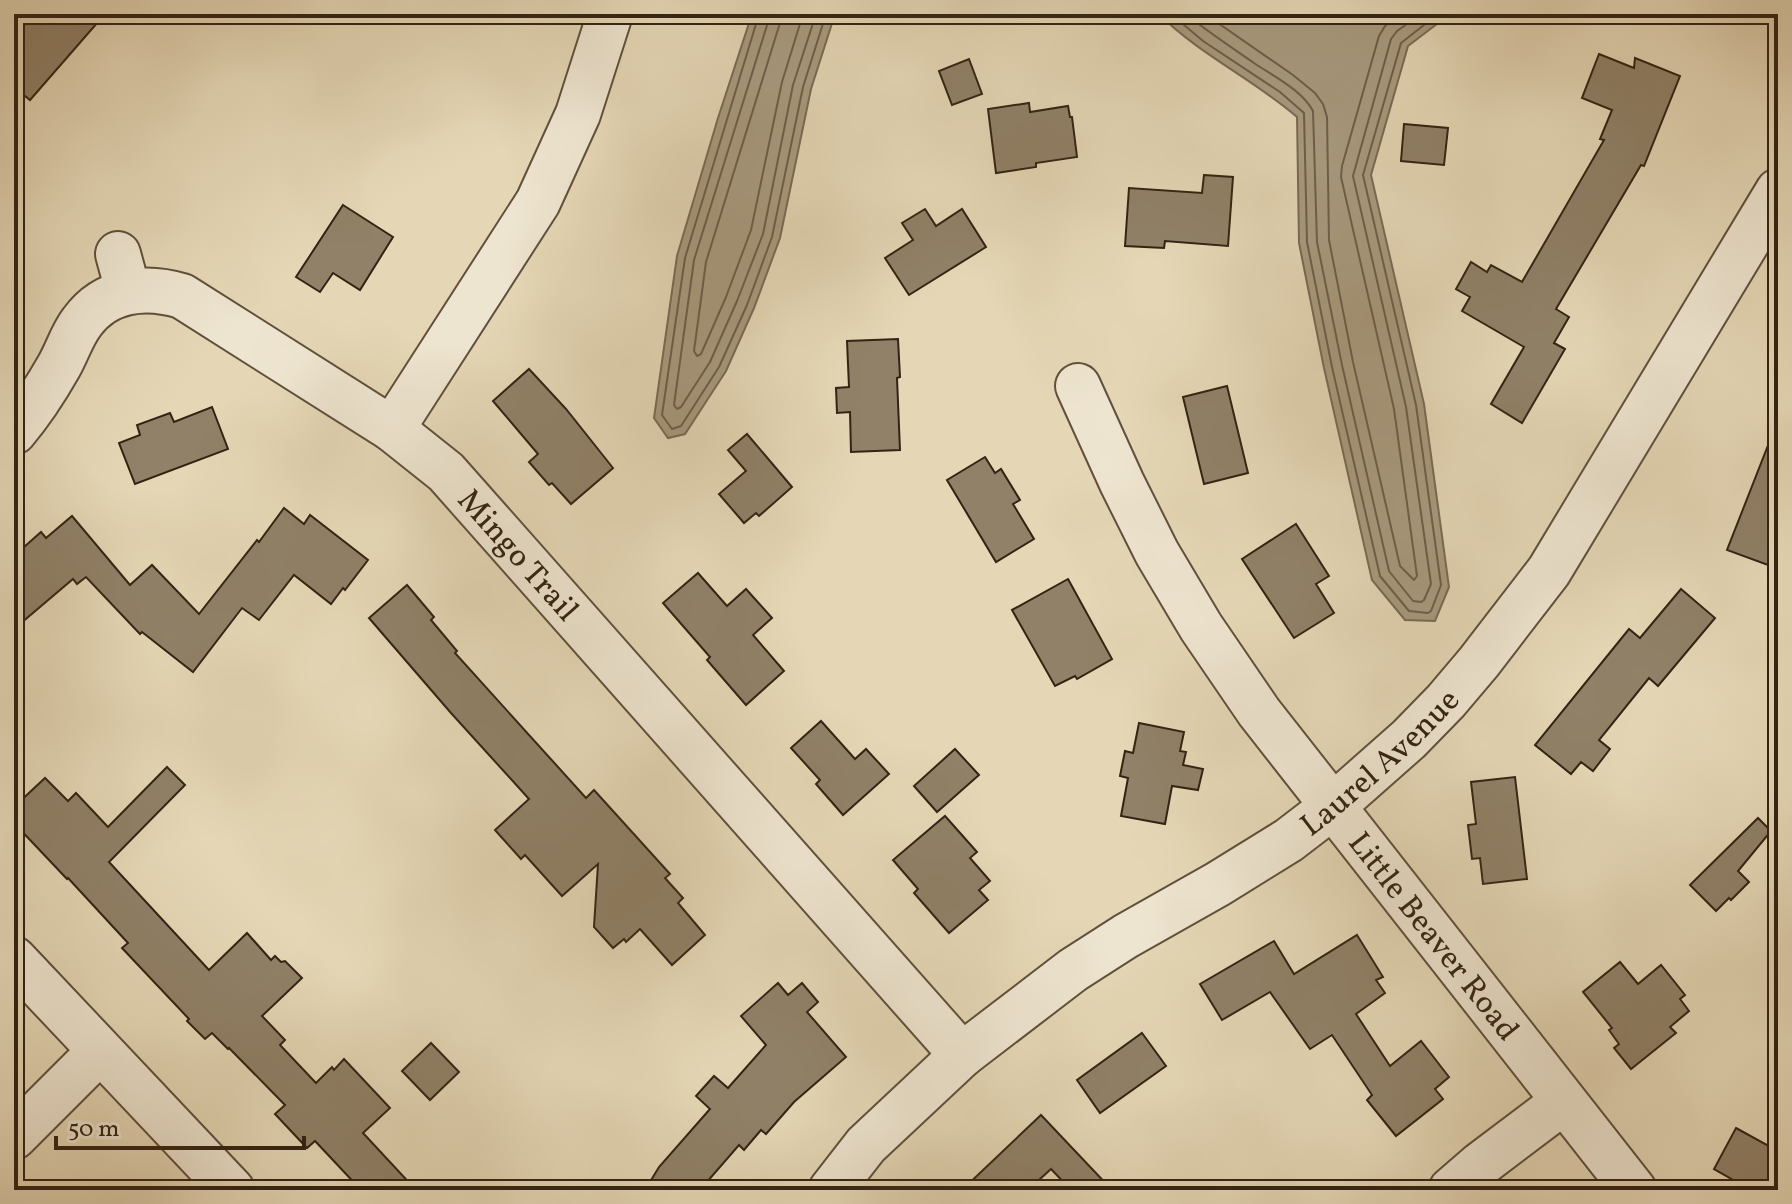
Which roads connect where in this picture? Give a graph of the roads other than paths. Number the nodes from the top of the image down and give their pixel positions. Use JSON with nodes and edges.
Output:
{"nodes":[{"id":1,"x":610,"y":14,"type":"edge"},
{"id":2,"x":1778,"y":191,"type":"edge"},
{"id":3,"x":1078,"y":386,"type":"dead end"},
{"id":4,"x":392,"y":429,"type":"junction"},
{"id":5,"x":14,"y":432,"type":"edge"},
{"id":6,"x":1332,"y":807,"type":"junction"},
{"id":7,"x":14,"y":959,"type":"edge"},
{"id":8,"x":100,"y":1051,"type":"junction"},
{"id":9,"x":962,"y":1055,"type":"junction"},
{"id":10,"x":1563,"y":1102,"type":"junction"},
{"id":11,"x":14,"y":1137,"type":"edge"},
{"id":12,"x":232,"y":1190,"type":"edge"},
{"id":13,"x":831,"y":1190,"type":"edge"},
{"id":14,"x":1451,"y":1190,"type":"edge"},
{"id":15,"x":1634,"y":1190,"type":"edge"}],
"edges":[{"from":1,"to":4,"type":"street"},
{"from":2,"to":6,"type":"street","name":"Laurel Avenue"},
{"from":3,"to":6,"type":"street","name":"Little Beaver Road"},
{"from":4,"to":5,"type":"street","name":"Mingo Trail"},
{"from":4,"to":9,"type":"street","name":"Mingo Trail"},
{"from":6,"to":9,"type":"street","name":"Laurel Avenue"},
{"from":6,"to":10,"type":"street","name":"Little Beaver Road"},
{"from":7,"to":8,"type":"street"},
{"from":8,"to":11,"type":"street"},
{"from":8,"to":12,"type":"street"},
{"from":9,"to":13,"type":"street","name":"Laurel Avenue"},
{"from":10,"to":14,"type":"street"},
{"from":10,"to":15,"type":"street","name":"Little Beaver Road"}]}
